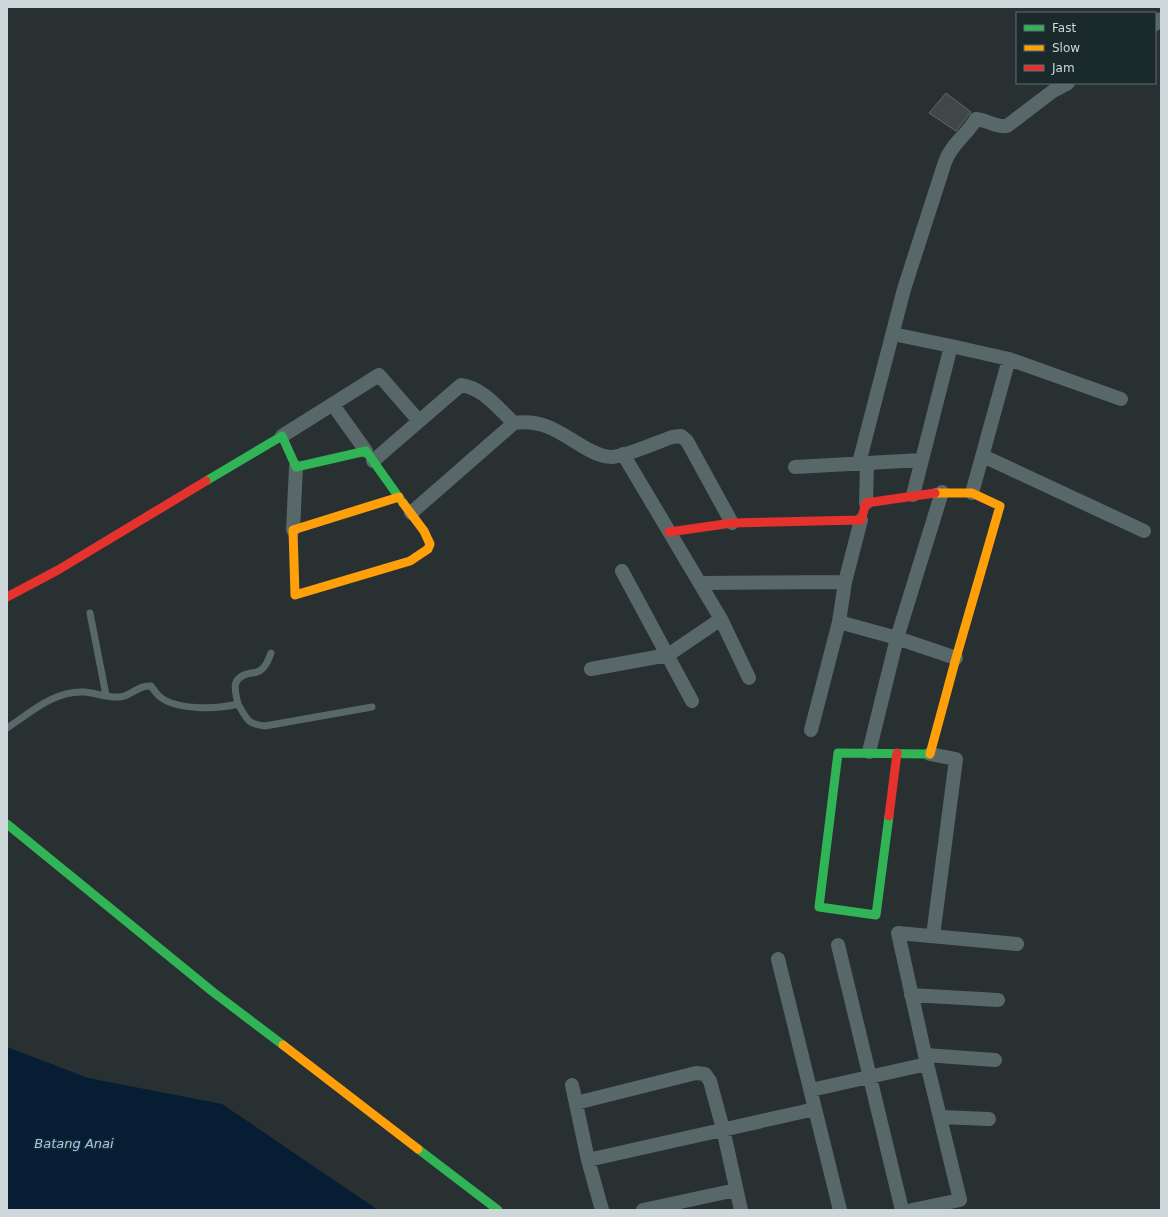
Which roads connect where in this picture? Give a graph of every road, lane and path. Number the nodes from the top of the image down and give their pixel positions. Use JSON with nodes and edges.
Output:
{"nodes":[{"id":1,"x":1066,"y":84,"type":"edge"},
{"id":2,"x":893,"y":334,"type":"junction"},
{"id":3,"x":951,"y":346,"type":"junction"},
{"id":4,"x":1010,"y":359,"type":"junction"},
{"id":5,"x":1121,"y":399,"type":"dead end"},
{"id":6,"x":333,"y":405,"type":"junction"},
{"id":7,"x":419,"y":421,"type":"junction"},
{"id":8,"x":514,"y":423,"type":"junction"},
{"id":9,"x":282,"y":436,"type":"junction"},
{"id":10,"x":623,"y":454,"type":"junction"},
{"id":11,"x":370,"y":456,"type":"junction"},
{"id":12,"x":983,"y":456,"type":"junction"},
{"id":13,"x":922,"y":460,"type":"junction"},
{"id":14,"x":863,"y":463,"type":"junction"},
{"id":15,"x":296,"y":467,"type":"junction"},
{"id":16,"x":795,"y":467,"type":"dead end"},
{"id":17,"x":942,"y":492,"type":"junction"},
{"id":18,"x":972,"y":493,"type":"junction"},
{"id":19,"x":913,"y":495,"type":"junction"},
{"id":20,"x":399,"y":497,"type":"junction"},
{"id":21,"x":866,"y":503,"type":"junction"},
{"id":22,"x":411,"y":513,"type":"junction"},
{"id":23,"x":861,"y":520,"type":"junction"},
{"id":24,"x":732,"y":523,"type":"junction"},
{"id":25,"x":293,"y":530,"type":"junction"},
{"id":26,"x":669,"y":532,"type":"junction"},
{"id":27,"x":1144,"y":532,"type":"dead end"},
{"id":28,"x":622,"y":571,"type":"dead end"},
{"id":29,"x":845,"y":582,"type":"junction"},
{"id":30,"x":700,"y":583,"type":"junction"},
{"id":31,"x":7,"y":597,"type":"edge"},
{"id":32,"x":90,"y":613,"type":"dead end"},
{"id":33,"x":721,"y":619,"type":"junction"},
{"id":34,"x":839,"y":622,"type":"junction"},
{"id":35,"x":897,"y":638,"type":"junction"},
{"id":36,"x":271,"y":652,"type":"dead end"},
{"id":37,"x":668,"y":655,"type":"junction"},
{"id":38,"x":956,"y":658,"type":"junction"},
{"id":39,"x":591,"y":669,"type":"dead end"},
{"id":40,"x":749,"y":678,"type":"dead end"},
{"id":41,"x":106,"y":695,"type":"junction"},
{"id":42,"x":692,"y":701,"type":"dead end"},
{"id":43,"x":238,"y":704,"type":"junction"},
{"id":44,"x":372,"y":707,"type":"dead end"},
{"id":45,"x":7,"y":728,"type":"edge"},
{"id":46,"x":811,"y":730,"type":"dead end"},
{"id":47,"x":869,"y":752,"type":"junction"},
{"id":48,"x":897,"y":753,"type":"junction"},
{"id":49,"x":930,"y":754,"type":"junction"},
{"id":50,"x":7,"y":824,"type":"edge"},
{"id":51,"x":933,"y":936,"type":"junction"},
{"id":52,"x":1017,"y":944,"type":"dead end"},
{"id":53,"x":838,"y":945,"type":"dead end"},
{"id":54,"x":778,"y":959,"type":"dead end"},
{"id":55,"x":912,"y":995,"type":"junction"},
{"id":56,"x":998,"y":1000,"type":"dead end"},
{"id":57,"x":926,"y":1059,"type":"junction"},
{"id":58,"x":995,"y":1060,"type":"dead end"},
{"id":59,"x":869,"y":1077,"type":"junction"},
{"id":60,"x":572,"y":1086,"type":"dead end"},
{"id":61,"x":811,"y":1090,"type":"junction"},
{"id":62,"x":576,"y":1103,"type":"junction"},
{"id":63,"x":815,"y":1110,"type":"junction"},
{"id":64,"x":940,"y":1117,"type":"junction"},
{"id":65,"x":989,"y":1119,"type":"dead end"},
{"id":66,"x":723,"y":1129,"type":"junction"},
{"id":67,"x":588,"y":1160,"type":"junction"},
{"id":68,"x":736,"y":1190,"type":"junction"},
{"id":69,"x":498,"y":1210,"type":"edge"},
{"id":70,"x":602,"y":1210,"type":"edge"},
{"id":71,"x":643,"y":1210,"type":"edge"},
{"id":72,"x":741,"y":1210,"type":"edge"},
{"id":73,"x":840,"y":1210,"type":"edge"},
{"id":74,"x":902,"y":1210,"type":"edge"},
{"id":75,"x":912,"y":1210,"type":"edge"}],
"edges":[{"from":1,"to":2,"type":"street"},
{"from":2,"to":3,"type":"street"},
{"from":2,"to":14,"type":"street"},
{"from":3,"to":4,"type":"street"},
{"from":3,"to":13,"type":"street"},
{"from":4,"to":5,"type":"street"},
{"from":4,"to":12,"type":"street"},
{"from":6,"to":7,"type":"street"},
{"from":6,"to":9,"type":"street"},
{"from":6,"to":11,"type":"street"},
{"from":7,"to":8,"type":"street"},
{"from":7,"to":11,"type":"street"},
{"from":8,"to":10,"type":"street"},
{"from":8,"to":22,"type":"street"},
{"from":9,"to":15,"type":"street"},
{"from":9,"to":31,"type":"street"},
{"from":10,"to":24,"type":"street"},
{"from":10,"to":26,"type":"street"},
{"from":11,"to":15,"type":"street"},
{"from":11,"to":20,"type":"street"},
{"from":12,"to":18,"type":"street"},
{"from":12,"to":27,"type":"street"},
{"from":13,"to":14,"type":"street"},
{"from":13,"to":19,"type":"street"},
{"from":14,"to":16,"type":"street"},
{"from":14,"to":21,"type":"street"},
{"from":15,"to":25,"type":"street"},
{"from":17,"to":18,"type":"street"},
{"from":17,"to":19,"type":"street"},
{"from":17,"to":35,"type":"street"},
{"from":18,"to":38,"type":"street"},
{"from":19,"to":21,"type":"street"},
{"from":20,"to":22,"type":"street"},
{"from":20,"to":25,"type":"street"},
{"from":21,"to":23,"type":"street"},
{"from":22,"to":25,"type":"street"},
{"from":23,"to":24,"type":"street"},
{"from":23,"to":29,"type":"street"},
{"from":24,"to":26,"type":"street"},
{"from":26,"to":30,"type":"street"},
{"from":28,"to":37,"type":"street"},
{"from":29,"to":30,"type":"street"},
{"from":29,"to":34,"type":"street"},
{"from":30,"to":33,"type":"street"},
{"from":32,"to":41,"type":"lane"},
{"from":33,"to":37,"type":"street"},
{"from":33,"to":40,"type":"street"},
{"from":34,"to":35,"type":"street"},
{"from":34,"to":46,"type":"street"},
{"from":35,"to":38,"type":"street"},
{"from":35,"to":47,"type":"street"},
{"from":36,"to":43,"type":"lane"},
{"from":37,"to":39,"type":"street"},
{"from":37,"to":42,"type":"street"},
{"from":38,"to":49,"type":"street"},
{"from":41,"to":43,"type":"lane"},
{"from":41,"to":45,"type":"lane"},
{"from":43,"to":44,"type":"lane"},
{"from":47,"to":48,"type":"street"},
{"from":47,"to":48,"type":"street"},
{"from":48,"to":49,"type":"street"},
{"from":49,"to":51,"type":"street"},
{"from":50,"to":69,"type":"street"},
{"from":51,"to":52,"type":"street"},
{"from":51,"to":55,"type":"street"},
{"from":53,"to":59,"type":"street"},
{"from":54,"to":61,"type":"street"},
{"from":55,"to":56,"type":"street"},
{"from":55,"to":57,"type":"street"},
{"from":57,"to":58,"type":"street"},
{"from":57,"to":59,"type":"street"},
{"from":57,"to":64,"type":"street"},
{"from":59,"to":61,"type":"street"},
{"from":59,"to":74,"type":"street"},
{"from":60,"to":62,"type":"street"},
{"from":61,"to":63,"type":"street"},
{"from":62,"to":66,"type":"street"},
{"from":62,"to":67,"type":"street"},
{"from":63,"to":66,"type":"street"},
{"from":63,"to":73,"type":"street"},
{"from":64,"to":65,"type":"street"},
{"from":64,"to":75,"type":"street"},
{"from":66,"to":67,"type":"street"},
{"from":66,"to":68,"type":"street"},
{"from":67,"to":70,"type":"street"},
{"from":68,"to":71,"type":"street"},
{"from":68,"to":72,"type":"street"}]}
